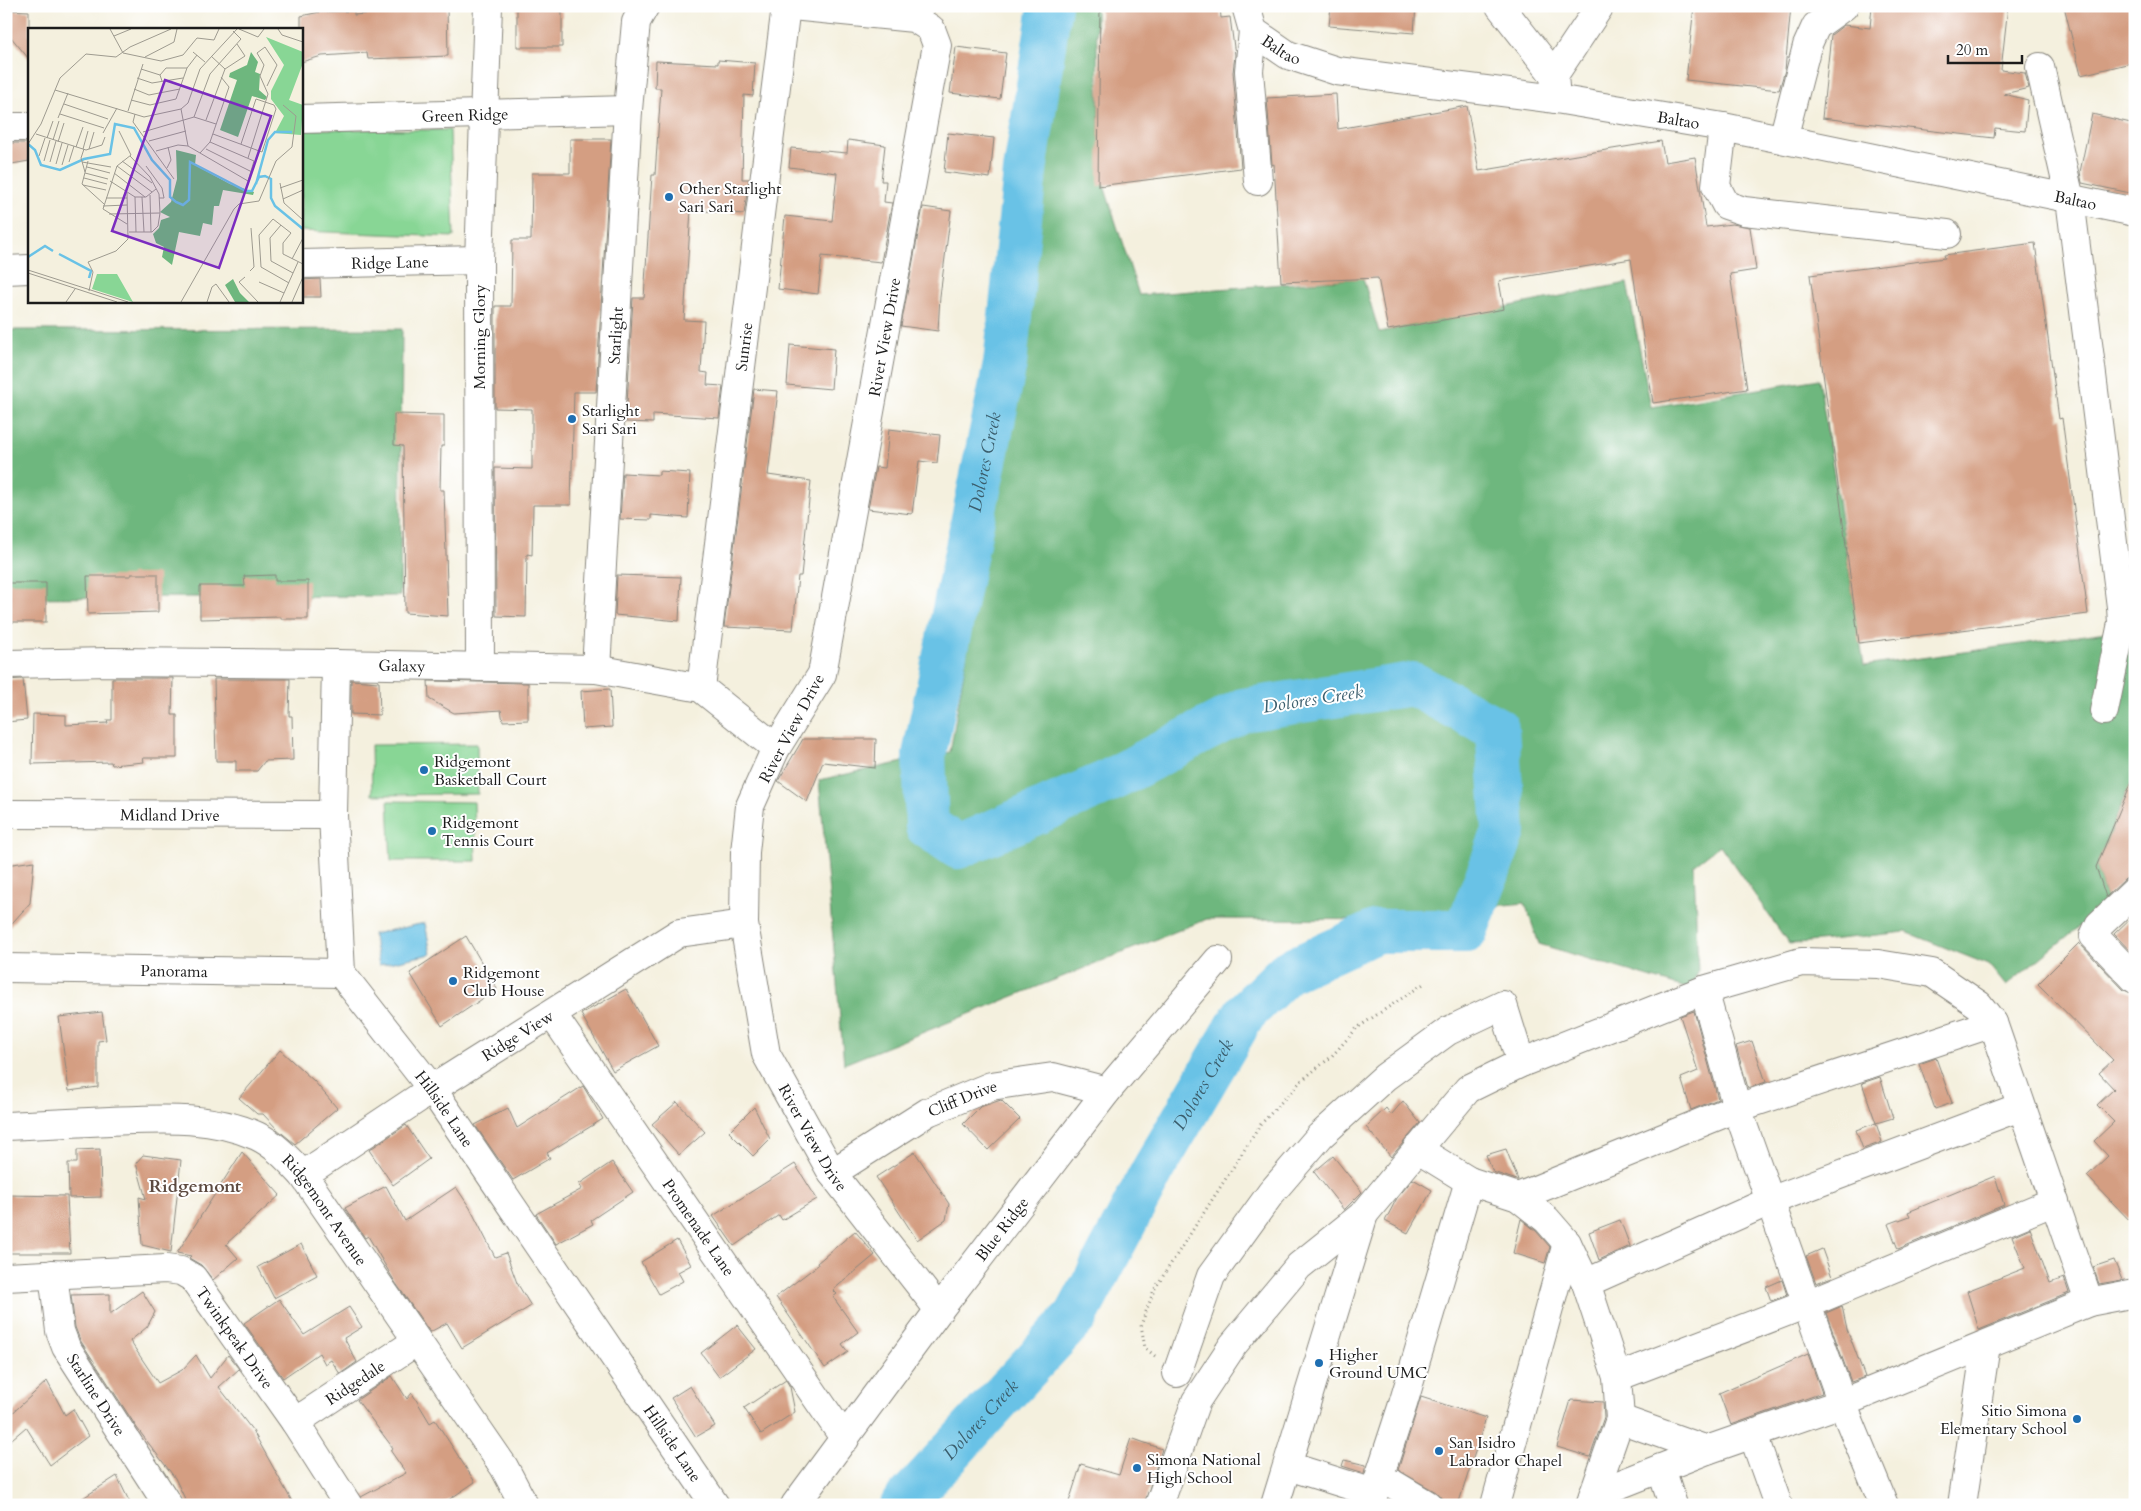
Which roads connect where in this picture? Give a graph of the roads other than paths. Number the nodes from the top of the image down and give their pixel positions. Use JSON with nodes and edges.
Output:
{"nodes":[{"id":1,"x":488,"y":6,"type":"edge"},
{"id":2,"x":645,"y":6,"type":"edge"},
{"id":3,"x":786,"y":6,"type":"edge"},
{"id":4,"x":792,"y":6,"type":"edge"},
{"id":5,"x":1500,"y":6,"type":"edge"},
{"id":6,"x":1600,"y":6,"type":"edge"},
{"id":7,"x":1844,"y":6,"type":"edge"},
{"id":8,"x":1249,"y":18,"type":"edge"},
{"id":9,"x":2040,"y":67,"type":"dead end"},
{"id":10,"x":1555,"y":87,"type":"junction"},
{"id":11,"x":628,"y":110,"type":"junction"},
{"id":12,"x":485,"y":112,"type":"junction"},
{"id":13,"x":302,"y":119,"type":"edge"},
{"id":14,"x":6,"y":127,"type":"edge"},
{"id":15,"x":28,"y":127,"type":"edge"},
{"id":16,"x":1723,"y":127,"type":"junction"},
{"id":17,"x":1783,"y":139,"type":"junction"},
{"id":18,"x":1258,"y":181,"type":"dead end"},
{"id":19,"x":2070,"y":199,"type":"junction"},
{"id":20,"x":2135,"y":212,"type":"edge"},
{"id":21,"x":1947,"y":234,"type":"dead end"},
{"id":22,"x":479,"y":260,"type":"junction"},
{"id":23,"x":302,"y":264,"type":"edge"},
{"id":24,"x":28,"y":269,"type":"edge"},
{"id":25,"x":6,"y":270,"type":"edge"},
{"id":26,"x":6,"y":664,"type":"edge"},
{"id":27,"x":336,"y":664,"type":"junction"},
{"id":28,"x":480,"y":667,"type":"junction"},
{"id":29,"x":596,"y":669,"type":"junction"},
{"id":30,"x":701,"y":688,"type":"junction"},
{"id":31,"x":2104,"y":712,"type":"dead end"},
{"id":32,"x":776,"y":748,"type":"junction"},
{"id":33,"x":6,"y":814,"type":"edge"},
{"id":34,"x":333,"y":815,"type":"junction"},
{"id":35,"x":2135,"y":891,"type":"edge"},
{"id":36,"x":744,"y":924,"type":"junction"},
{"id":37,"x":1218,"y":960,"type":"dead end"},
{"id":38,"x":6,"y":968,"type":"edge"},
{"id":39,"x":341,"y":973,"type":"junction"},
{"id":40,"x":2135,"y":979,"type":"edge"},
{"id":41,"x":1704,"y":990,"type":"junction"},
{"id":42,"x":552,"y":1014,"type":"junction"},
{"id":43,"x":1993,"y":1023,"type":"junction"},
{"id":44,"x":1521,"y":1063,"type":"junction"},
{"id":45,"x":432,"y":1089,"type":"junction"},
{"id":46,"x":1107,"y":1091,"type":"junction"},
{"id":47,"x":2020,"y":1107,"type":"junction"},
{"id":48,"x":1737,"y":1108,"type":"junction"},
{"id":49,"x":6,"y":1126,"type":"edge"},
{"id":50,"x":1417,"y":1149,"type":"junction"},
{"id":51,"x":832,"y":1173,"type":"junction"},
{"id":52,"x":303,"y":1175,"type":"junction"},
{"id":53,"x":1469,"y":1181,"type":"junction"},
{"id":54,"x":1518,"y":1197,"type":"junction"},
{"id":55,"x":1770,"y":1201,"type":"junction"},
{"id":56,"x":2055,"y":1201,"type":"junction"},
{"id":57,"x":1364,"y":1214,"type":"junction"},
{"id":58,"x":1567,"y":1243,"type":"junction"},
{"id":59,"x":53,"y":1274,"type":"junction"},
{"id":60,"x":6,"y":1277,"type":"edge"},
{"id":61,"x":1586,"y":1283,"type":"junction"},
{"id":62,"x":2135,"y":1293,"type":"edge"},
{"id":63,"x":2089,"y":1302,"type":"junction"},
{"id":64,"x":1807,"y":1304,"type":"junction"},
{"id":65,"x":939,"y":1310,"type":"junction"},
{"id":66,"x":417,"y":1341,"type":"junction"},
{"id":67,"x":1986,"y":1345,"type":"junction"},
{"id":68,"x":1177,"y":1373,"type":"road end"},
{"id":69,"x":1616,"y":1377,"type":"junction"},
{"id":70,"x":1842,"y":1403,"type":"junction"},
{"id":71,"x":1620,"y":1419,"type":"junction"},
{"id":72,"x":294,"y":1422,"type":"junction"},
{"id":73,"x":1753,"y":1436,"type":"junction"},
{"id":74,"x":845,"y":1440,"type":"junction"},
{"id":75,"x":1707,"y":1450,"type":"junction"},
{"id":76,"x":1288,"y":1466,"type":"junction"},
{"id":77,"x":1661,"y":1468,"type":"junction"},
{"id":78,"x":1379,"y":1494,"type":"edge"},
{"id":79,"x":1591,"y":1500,"type":"edge"},
{"id":80,"x":168,"y":1505,"type":"edge"},
{"id":81,"x":348,"y":1505,"type":"edge"},
{"id":82,"x":524,"y":1505,"type":"edge"},
{"id":83,"x":715,"y":1505,"type":"edge"},
{"id":84,"x":796,"y":1505,"type":"edge"},
{"id":85,"x":1159,"y":1505,"type":"edge"},
{"id":86,"x":1275,"y":1505,"type":"edge"},
{"id":87,"x":1428,"y":1505,"type":"edge"},
{"id":88,"x":1495,"y":1505,"type":"edge"},
{"id":89,"x":1673,"y":1505,"type":"edge"},
{"id":90,"x":1778,"y":1505,"type":"edge"},
{"id":91,"x":1884,"y":1505,"type":"edge"},
{"id":92,"x":1962,"y":1505,"type":"edge"}],
"edges":[{"from":1,"to":12,"type":"street","name":"Morning Glory"},
{"from":2,"to":11,"type":"street","name":"Starlight"},
{"from":3,"to":30,"type":"street","name":"Sunrise"},
{"from":4,"to":32,"type":"street","name":"River View Drive"},
{"from":5,"to":10,"type":"street"},
{"from":6,"to":10,"type":"street"},
{"from":7,"to":17,"type":"street"},
{"from":8,"to":10,"type":"street","name":"Baltao"},
{"from":8,"to":18,"type":"street"},
{"from":9,"to":19,"type":"street"},
{"from":10,"to":16,"type":"street","name":"Baltao"},
{"from":11,"to":12,"type":"street","name":"Green Ridge"},
{"from":11,"to":29,"type":"street","name":"Starlight"},
{"from":12,"to":13,"type":"street","name":"Green Ridge"},
{"from":12,"to":22,"type":"street","name":"Morning Glory"},
{"from":14,"to":15,"type":"street"},
{"from":16,"to":17,"type":"street","name":"Baltao"},
{"from":16,"to":21,"type":"street"},
{"from":17,"to":19,"type":"street","name":"Baltao"},
{"from":19,"to":20,"type":"street","name":"Baltao"},
{"from":19,"to":31,"type":"street"},
{"from":22,"to":23,"type":"street","name":"Ridge Lane"},
{"from":22,"to":28,"type":"street","name":"Morning Glory"},
{"from":24,"to":25,"type":"street"},
{"from":26,"to":27,"type":"street","name":"Galaxy"},
{"from":27,"to":28,"type":"street","name":"Galaxy"},
{"from":27,"to":34,"type":"street"},
{"from":28,"to":29,"type":"street","name":"Galaxy"},
{"from":29,"to":30,"type":"street","name":"Galaxy"},
{"from":30,"to":32,"type":"street","name":"Galaxy"},
{"from":32,"to":36,"type":"street","name":"River View Drive"},
{"from":33,"to":34,"type":"street","name":"Midland Drive"},
{"from":34,"to":39,"type":"street"},
{"from":35,"to":40,"type":"street"},
{"from":36,"to":42,"type":"street","name":"Ridge View"},
{"from":36,"to":51,"type":"street","name":"River View Drive"},
{"from":37,"to":46,"type":"street","name":"Blue Ridge"},
{"from":38,"to":39,"type":"street","name":"Panorama"},
{"from":39,"to":45,"type":"street","name":"Hillside Lane"},
{"from":41,"to":43,"type":"street"},
{"from":41,"to":44,"type":"street"},
{"from":41,"to":48,"type":"street"},
{"from":42,"to":45,"type":"street","name":"Ridge View"},
{"from":42,"to":74,"type":"street","name":"Promenade Lane"},
{"from":43,"to":47,"type":"street"},
{"from":43,"to":48,"type":"street"},
{"from":44,"to":50,"type":"street"},
{"from":44,"to":68,"type":"street"},
{"from":45,"to":52,"type":"street","name":"Ridge View"},
{"from":45,"to":83,"type":"street","name":"Hillside Lane"},
{"from":46,"to":51,"type":"street","name":"Cliff Drive"},
{"from":46,"to":65,"type":"street","name":"Blue Ridge"},
{"from":47,"to":55,"type":"street"},
{"from":47,"to":56,"type":"street"},
{"from":48,"to":54,"type":"street"},
{"from":48,"to":55,"type":"street"},
{"from":49,"to":52,"type":"street","name":"Ridgemont Avenue"},
{"from":50,"to":53,"type":"street"},
{"from":50,"to":57,"type":"street"},
{"from":51,"to":65,"type":"street","name":"River View Drive"},
{"from":52,"to":66,"type":"street","name":"Ridgemont Avenue"},
{"from":53,"to":54,"type":"street"},
{"from":53,"to":78,"type":"street"},
{"from":54,"to":58,"type":"street"},
{"from":55,"to":61,"type":"street"},
{"from":55,"to":64,"type":"street"},
{"from":56,"to":63,"type":"street"},
{"from":56,"to":64,"type":"street"},
{"from":57,"to":76,"type":"street"},
{"from":57,"to":85,"type":"street"},
{"from":58,"to":61,"type":"street"},
{"from":58,"to":88,"type":"street"},
{"from":59,"to":60,"type":"street","name":"Twinkpeak Drive"},
{"from":59,"to":72,"type":"street","name":"Twinkpeak Drive"},
{"from":59,"to":80,"type":"street","name":"Starline Drive"},
{"from":61,"to":69,"type":"street"},
{"from":62,"to":63,"type":"street"},
{"from":63,"to":67,"type":"street"},
{"from":64,"to":69,"type":"street"},
{"from":64,"to":70,"type":"street"},
{"from":65,"to":74,"type":"street","name":"Blue Ridge"},
{"from":66,"to":72,"type":"street","name":"Ridgedale"},
{"from":66,"to":82,"type":"street","name":"Ridgemont Avenue"},
{"from":67,"to":70,"type":"street"},
{"from":67,"to":92,"type":"street"},
{"from":69,"to":71,"type":"street"},
{"from":70,"to":73,"type":"street"},
{"from":70,"to":91,"type":"street"},
{"from":71,"to":75,"type":"street"},
{"from":71,"to":79,"type":"street"},
{"from":72,"to":81,"type":"street","name":"Twinkpeak Drive"},
{"from":73,"to":75,"type":"street"},
{"from":73,"to":90,"type":"street"},
{"from":74,"to":84,"type":"street","name":"Blue Ridge"},
{"from":75,"to":77,"type":"street"},
{"from":76,"to":78,"type":"street"},
{"from":76,"to":86,"type":"street"},
{"from":77,"to":79,"type":"street"},
{"from":77,"to":89,"type":"street"},
{"from":78,"to":87,"type":"street"}]}
